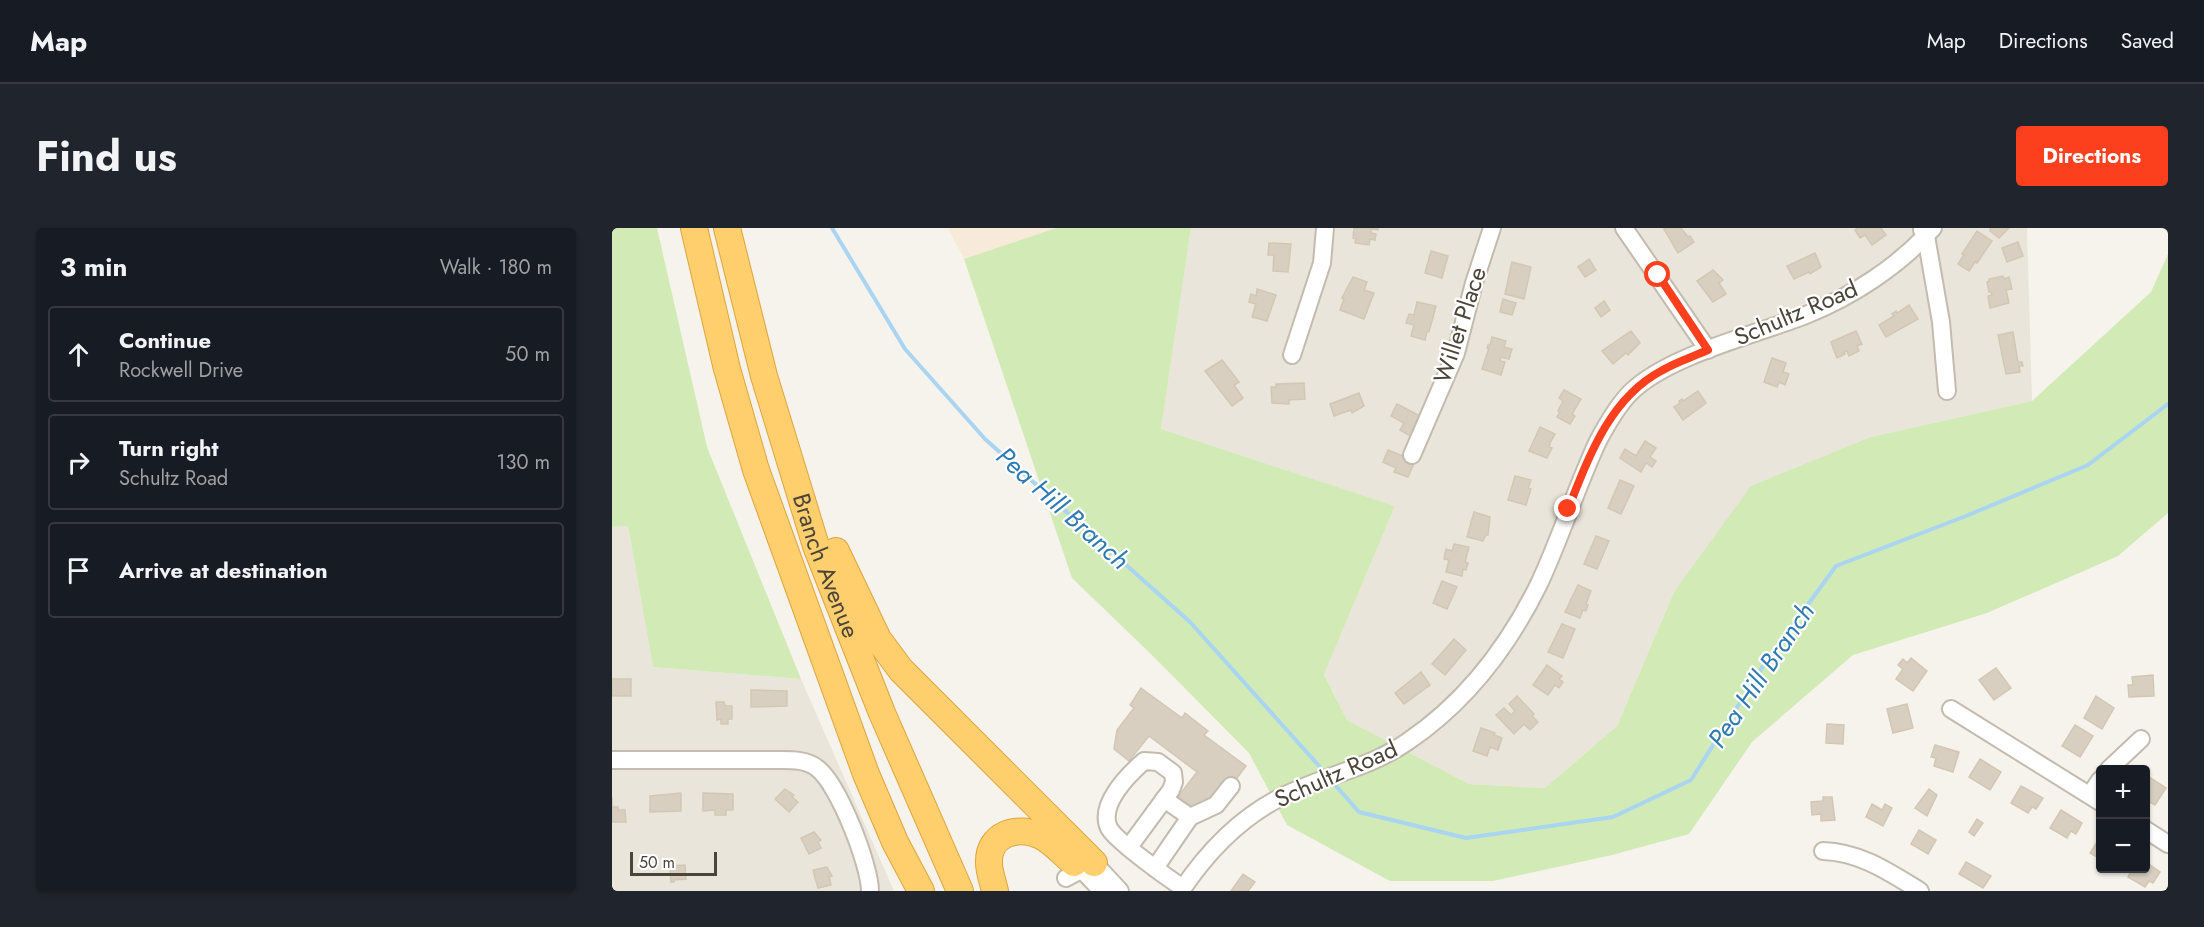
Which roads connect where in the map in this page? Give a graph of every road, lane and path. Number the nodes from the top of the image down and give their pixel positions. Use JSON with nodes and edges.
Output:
{"nodes":[{"id":1,"x":694,"y":228,"type":"edge"},
{"id":2,"x":727,"y":228,"type":"edge"},
{"id":3,"x":1325,"y":228,"type":"edge"},
{"id":4,"x":1492,"y":228,"type":"edge"},
{"id":5,"x":1624,"y":228,"type":"edge"},
{"id":6,"x":1927,"y":231,"type":"edge"},
{"id":7,"x":1708,"y":350,"type":"junction"},
{"id":8,"x":1292,"y":356,"type":"dead end"},
{"id":9,"x":1947,"y":392,"type":"dead end"},
{"id":10,"x":787,"y":454,"type":"junction"},
{"id":11,"x":1412,"y":455,"type":"dead end"},
{"id":12,"x":1951,"y":709,"type":"dead end"},
{"id":13,"x":2141,"y":739,"type":"dead end"},
{"id":14,"x":612,"y":760,"type":"edge"},
{"id":15,"x":2113,"y":765,"type":"edge"},
{"id":16,"x":1231,"y":786,"type":"dead end"},
{"id":17,"x":2095,"y":798,"type":"edge"},
{"id":18,"x":1164,"y":799,"type":"junction"},
{"id":19,"x":1190,"y":818,"type":"junction"},
{"id":20,"x":2150,"y":833,"type":"edge"},
{"id":21,"x":2168,"y":844,"type":"edge"},
{"id":22,"x":1129,"y":847,"type":"junction"},
{"id":23,"x":1823,"y":851,"type":"dead end"},
{"id":24,"x":1155,"y":868,"type":"junction"},
{"id":25,"x":1081,"y":870,"type":"junction"},
{"id":26,"x":1182,"y":890,"type":"edge"},
{"id":27,"x":870,"y":891,"type":"edge"},
{"id":28,"x":921,"y":891,"type":"edge"},
{"id":29,"x":960,"y":891,"type":"edge"},
{"id":30,"x":994,"y":891,"type":"edge"},
{"id":31,"x":1102,"y":891,"type":"edge"},
{"id":32,"x":1120,"y":891,"type":"edge"},
{"id":33,"x":1920,"y":891,"type":"edge"}],
"edges":[{"from":1,"to":28,"type":"highway","name":"Branch Avenue"},
{"from":2,"to":10,"type":"highway","name":"Branch Avenue"},
{"from":3,"to":8,"type":"street"},
{"from":4,"to":11,"type":"street","name":"Willet Place"},
{"from":5,"to":7,"type":"street"},
{"from":6,"to":7,"type":"street","name":"Schultz Road"},
{"from":6,"to":9,"type":"street"},
{"from":7,"to":26,"type":"street","name":"Schultz Road"},
{"from":10,"to":25,"type":"highway"},
{"from":10,"to":29,"type":"highway","name":"Branch Avenue"},
{"from":12,"to":17,"type":"street"},
{"from":13,"to":15,"type":"street"},
{"from":14,"to":27,"type":"street"},
{"from":16,"to":19,"type":"street"},
{"from":18,"to":19,"type":"street"},
{"from":18,"to":22,"type":"street"},
{"from":18,"to":22,"type":"street"},
{"from":19,"to":24,"type":"street"},
{"from":20,"to":21,"type":"street"},
{"from":22,"to":24,"type":"street"},
{"from":23,"to":33,"type":"street"},
{"from":24,"to":26,"type":"street"},
{"from":25,"to":30,"type":"highway"},
{"from":25,"to":31,"type":"street"},
{"from":25,"to":32,"type":"street"}]}
